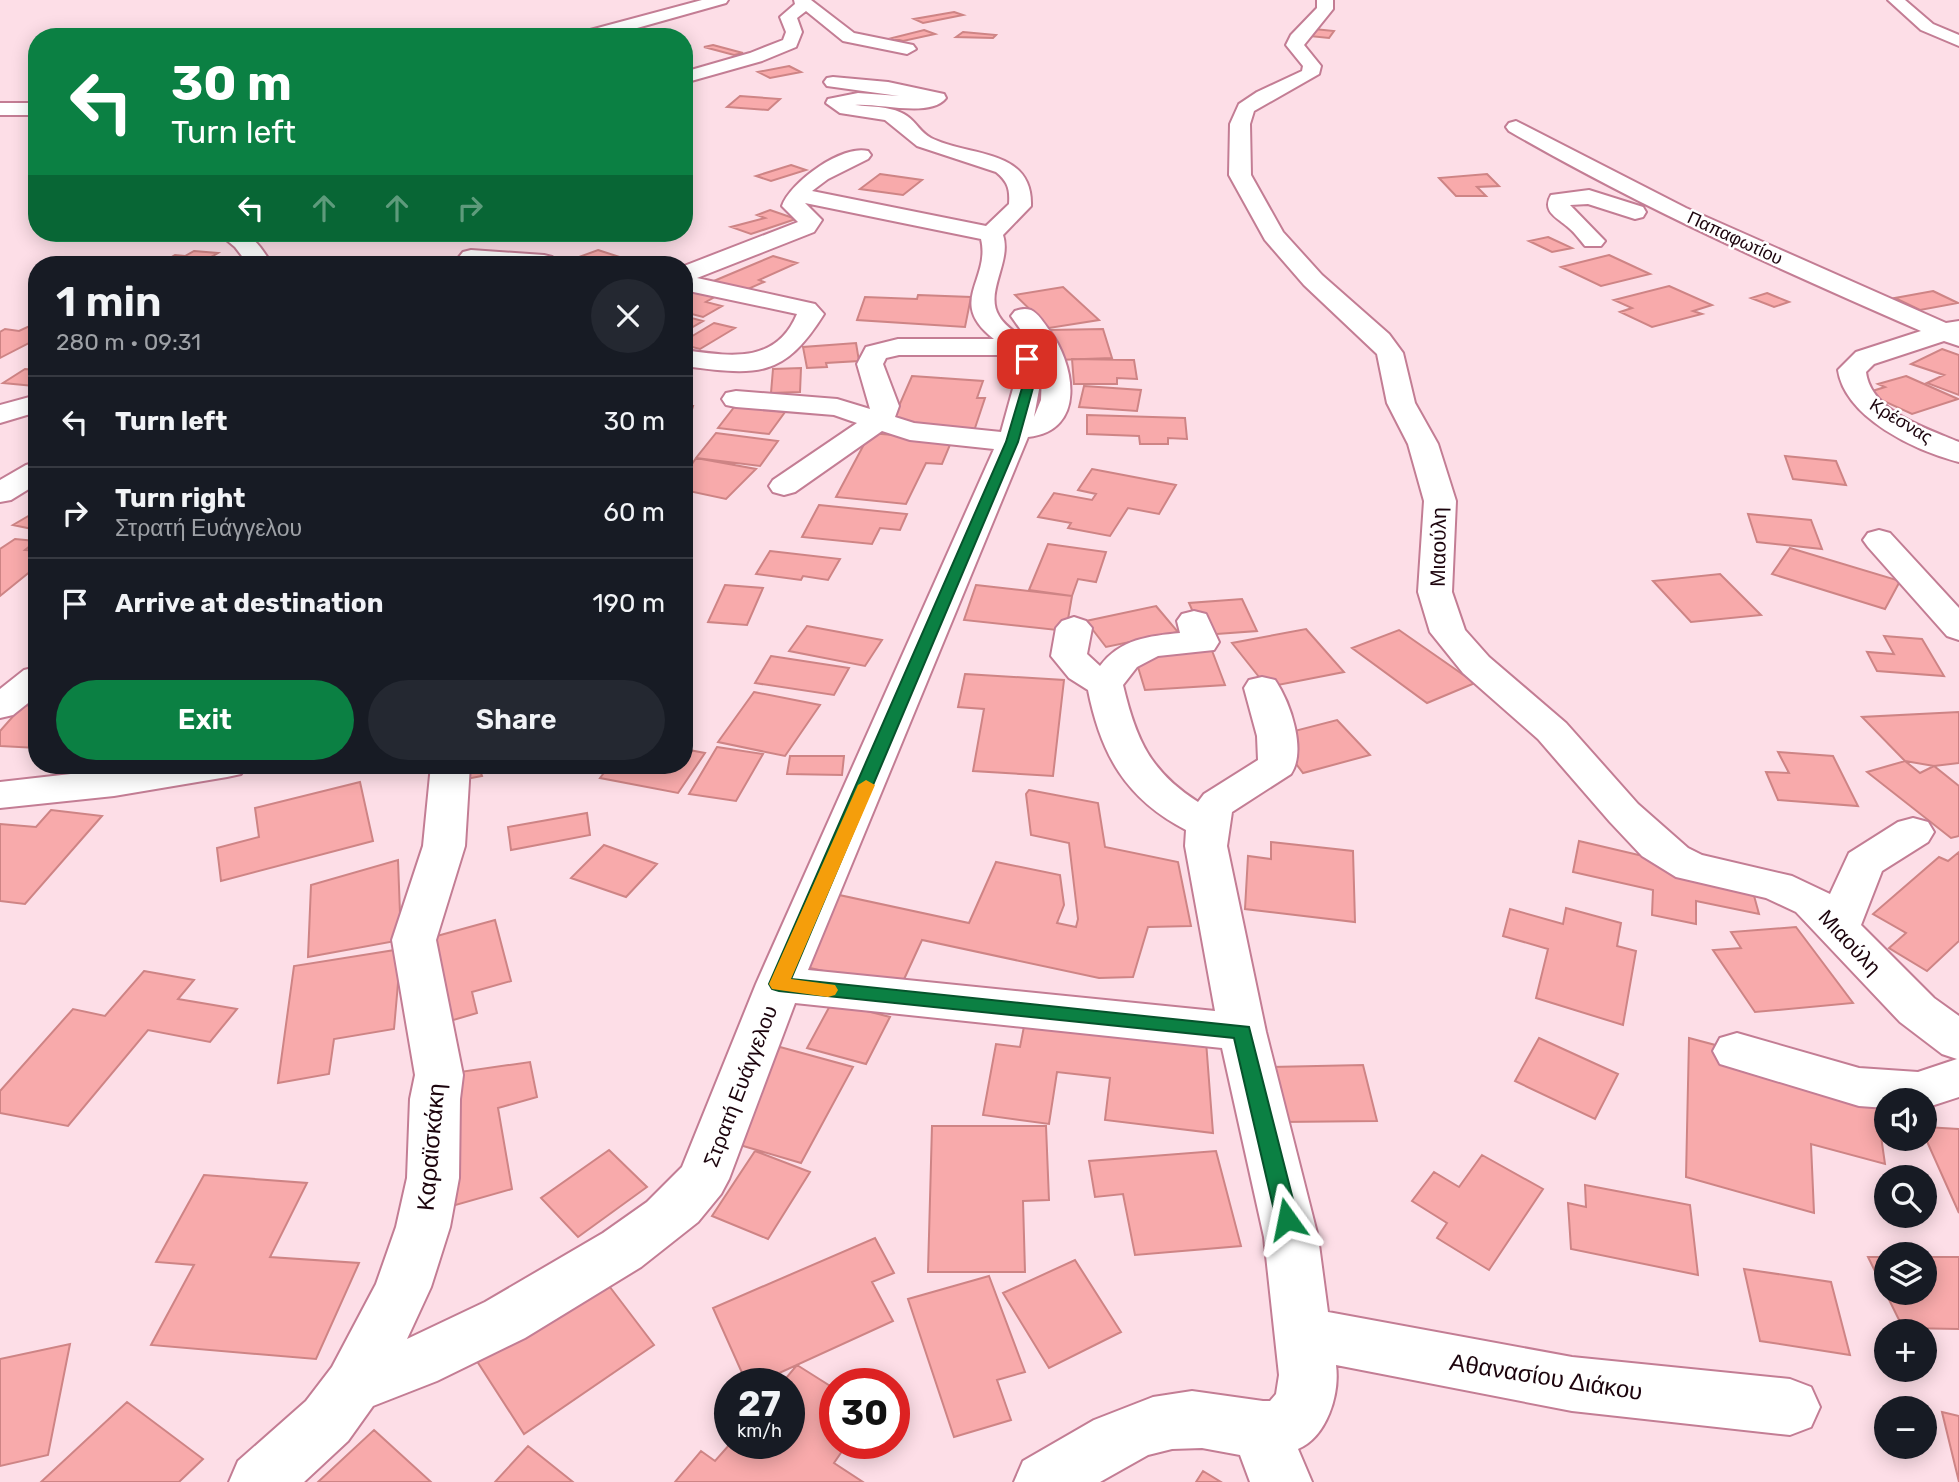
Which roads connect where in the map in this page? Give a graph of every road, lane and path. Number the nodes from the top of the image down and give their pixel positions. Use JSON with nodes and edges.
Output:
{"nodes":[{"id":1,"x":720,"y":0,"type":"edge"},
{"id":2,"x":1325,"y":0,"type":"edge"},
{"id":3,"x":1896,"y":0,"type":"edge"},
{"id":4,"x":803,"y":1,"type":"edge"},
{"id":5,"x":618,"y":28,"type":"edge"},
{"id":6,"x":1959,"y":41,"type":"edge"},
{"id":7,"x":907,"y":49,"type":"dead end"},
{"id":8,"x":693,"y":75,"type":"edge"},
{"id":9,"x":834,"y":82,"type":"dead end"},
{"id":10,"x":28,"y":108,"type":"edge"},
{"id":11,"x":0,"y":109,"type":"edge"},
{"id":12,"x":1516,"y":127,"type":"dead end"},
{"id":13,"x":861,"y":155,"type":"dead end"},
{"id":14,"x":797,"y":195,"type":"junction"},
{"id":15,"x":991,"y":234,"type":"junction"},
{"id":16,"x":1593,"y":240,"type":"dead end"},
{"id":17,"x":243,"y":242,"type":"edge"},
{"id":18,"x":566,"y":251,"type":"dead end"},
{"id":19,"x":254,"y":256,"type":"edge"},
{"id":20,"x":556,"y":256,"type":"edge"},
{"id":21,"x":1780,"y":260,"type":"junction"},
{"id":22,"x":693,"y":271,"type":"edge"},
{"id":23,"x":693,"y":286,"type":"edge"},
{"id":24,"x":1021,"y":332,"type":"junction"},
{"id":25,"x":1954,"y":333,"type":"edge"},
{"id":26,"x":693,"y":359,"type":"edge"},
{"id":27,"x":736,"y":399,"type":"dead end"},
{"id":28,"x":28,"y":405,"type":"edge"},
{"id":29,"x":0,"y":414,"type":"edge"},
{"id":30,"x":880,"y":420,"type":"junction"},
{"id":31,"x":1014,"y":435,"type":"junction"},
{"id":32,"x":1959,"y":453,"type":"edge"},
{"id":33,"x":28,"y":476,"type":"edge"},
{"id":34,"x":785,"y":486,"type":"dead end"},
{"id":35,"x":0,"y":493,"type":"edge"},
{"id":36,"x":1879,"y":540,"type":"dead end"},
{"id":37,"x":1194,"y":621,"type":"dead end"},
{"id":38,"x":1074,"y":628,"type":"dead end"},
{"id":39,"x":1959,"y":629,"type":"edge"},
{"id":40,"x":28,"y":685,"type":"edge"},
{"id":41,"x":1105,"y":685,"type":"junction"},
{"id":42,"x":1262,"y":688,"type":"dead end"},
{"id":43,"x":0,"y":707,"type":"edge"},
{"id":44,"x":170,"y":774,"type":"edge"},
{"id":45,"x":449,"y":774,"type":"edge"},
{"id":46,"x":0,"y":796,"type":"edge"},
{"id":47,"x":1207,"y":824,"type":"junction"},
{"id":48,"x":1913,"y":832,"type":"dead end"},
{"id":49,"x":1839,"y":929,"type":"junction"},
{"id":50,"x":779,"y":984,"type":"junction"},
{"id":51,"x":1242,"y":1032,"type":"junction"},
{"id":52,"x":1959,"y":1041,"type":"edge"},
{"id":53,"x":1737,"y":1051,"type":"dead end"},
{"id":54,"x":1959,"y":1077,"type":"edge"},
{"id":55,"x":1303,"y":1333,"type":"junction"},
{"id":56,"x":353,"y":1385,"type":"junction"},
{"id":57,"x":1790,"y":1407,"type":"dead end"},
{"id":58,"x":1271,"y":1456,"type":"edge"},
{"id":59,"x":260,"y":1482,"type":"edge"},
{"id":60,"x":1045,"y":1482,"type":"edge"}],
"edges":[{"from":1,"to":5,"type":"street"},
{"from":2,"to":49,"type":"street","name":"Μιαούλη"},
{"from":3,"to":6,"type":"street"},
{"from":4,"to":7,"type":"street"},
{"from":4,"to":8,"type":"street"},
{"from":9,"to":15,"type":"street"},
{"from":10,"to":11,"type":"street"},
{"from":12,"to":21,"type":"street","name":"Παπαφωτίου"},
{"from":13,"to":14,"type":"street"},
{"from":14,"to":15,"type":"street"},
{"from":14,"to":22,"type":"street"},
{"from":15,"to":24,"type":"street"},
{"from":16,"to":21,"type":"street"},
{"from":17,"to":19,"type":"street"},
{"from":18,"to":20,"type":"street"},
{"from":21,"to":25,"type":"street","name":"Παπαφωτίου"},
{"from":23,"to":26,"type":"street"},
{"from":24,"to":30,"type":"street"},
{"from":24,"to":31,"type":"street","name":"Στρατή Ευάγγελου"},
{"from":25,"to":32,"type":"street","name":"Κρέσνας"},
{"from":27,"to":30,"type":"street"},
{"from":28,"to":29,"type":"street"},
{"from":30,"to":31,"type":"street"},
{"from":30,"to":34,"type":"street"},
{"from":31,"to":50,"type":"street","name":"Στρατή Ευάγγελου"},
{"from":33,"to":35,"type":"street"},
{"from":36,"to":39,"type":"street"},
{"from":37,"to":41,"type":"street"},
{"from":38,"to":41,"type":"street"},
{"from":40,"to":43,"type":"street"},
{"from":41,"to":47,"type":"street"},
{"from":42,"to":47,"type":"street"},
{"from":44,"to":46,"type":"street"},
{"from":45,"to":56,"type":"street","name":"Καραϊσκάκη"},
{"from":47,"to":51,"type":"street"},
{"from":48,"to":49,"type":"street"},
{"from":49,"to":52,"type":"street","name":"Μιαούλη"},
{"from":50,"to":51,"type":"street"},
{"from":50,"to":56,"type":"street","name":"Στρατή Ευάγγελου"},
{"from":51,"to":55,"type":"street"},
{"from":53,"to":54,"type":"street"},
{"from":55,"to":57,"type":"street","name":"Αθανασίου Διάκου"},
{"from":55,"to":58,"type":"street"},
{"from":56,"to":59,"type":"street","name":"Καραϊσκάκη"},
{"from":58,"to":60,"type":"street"}]}
